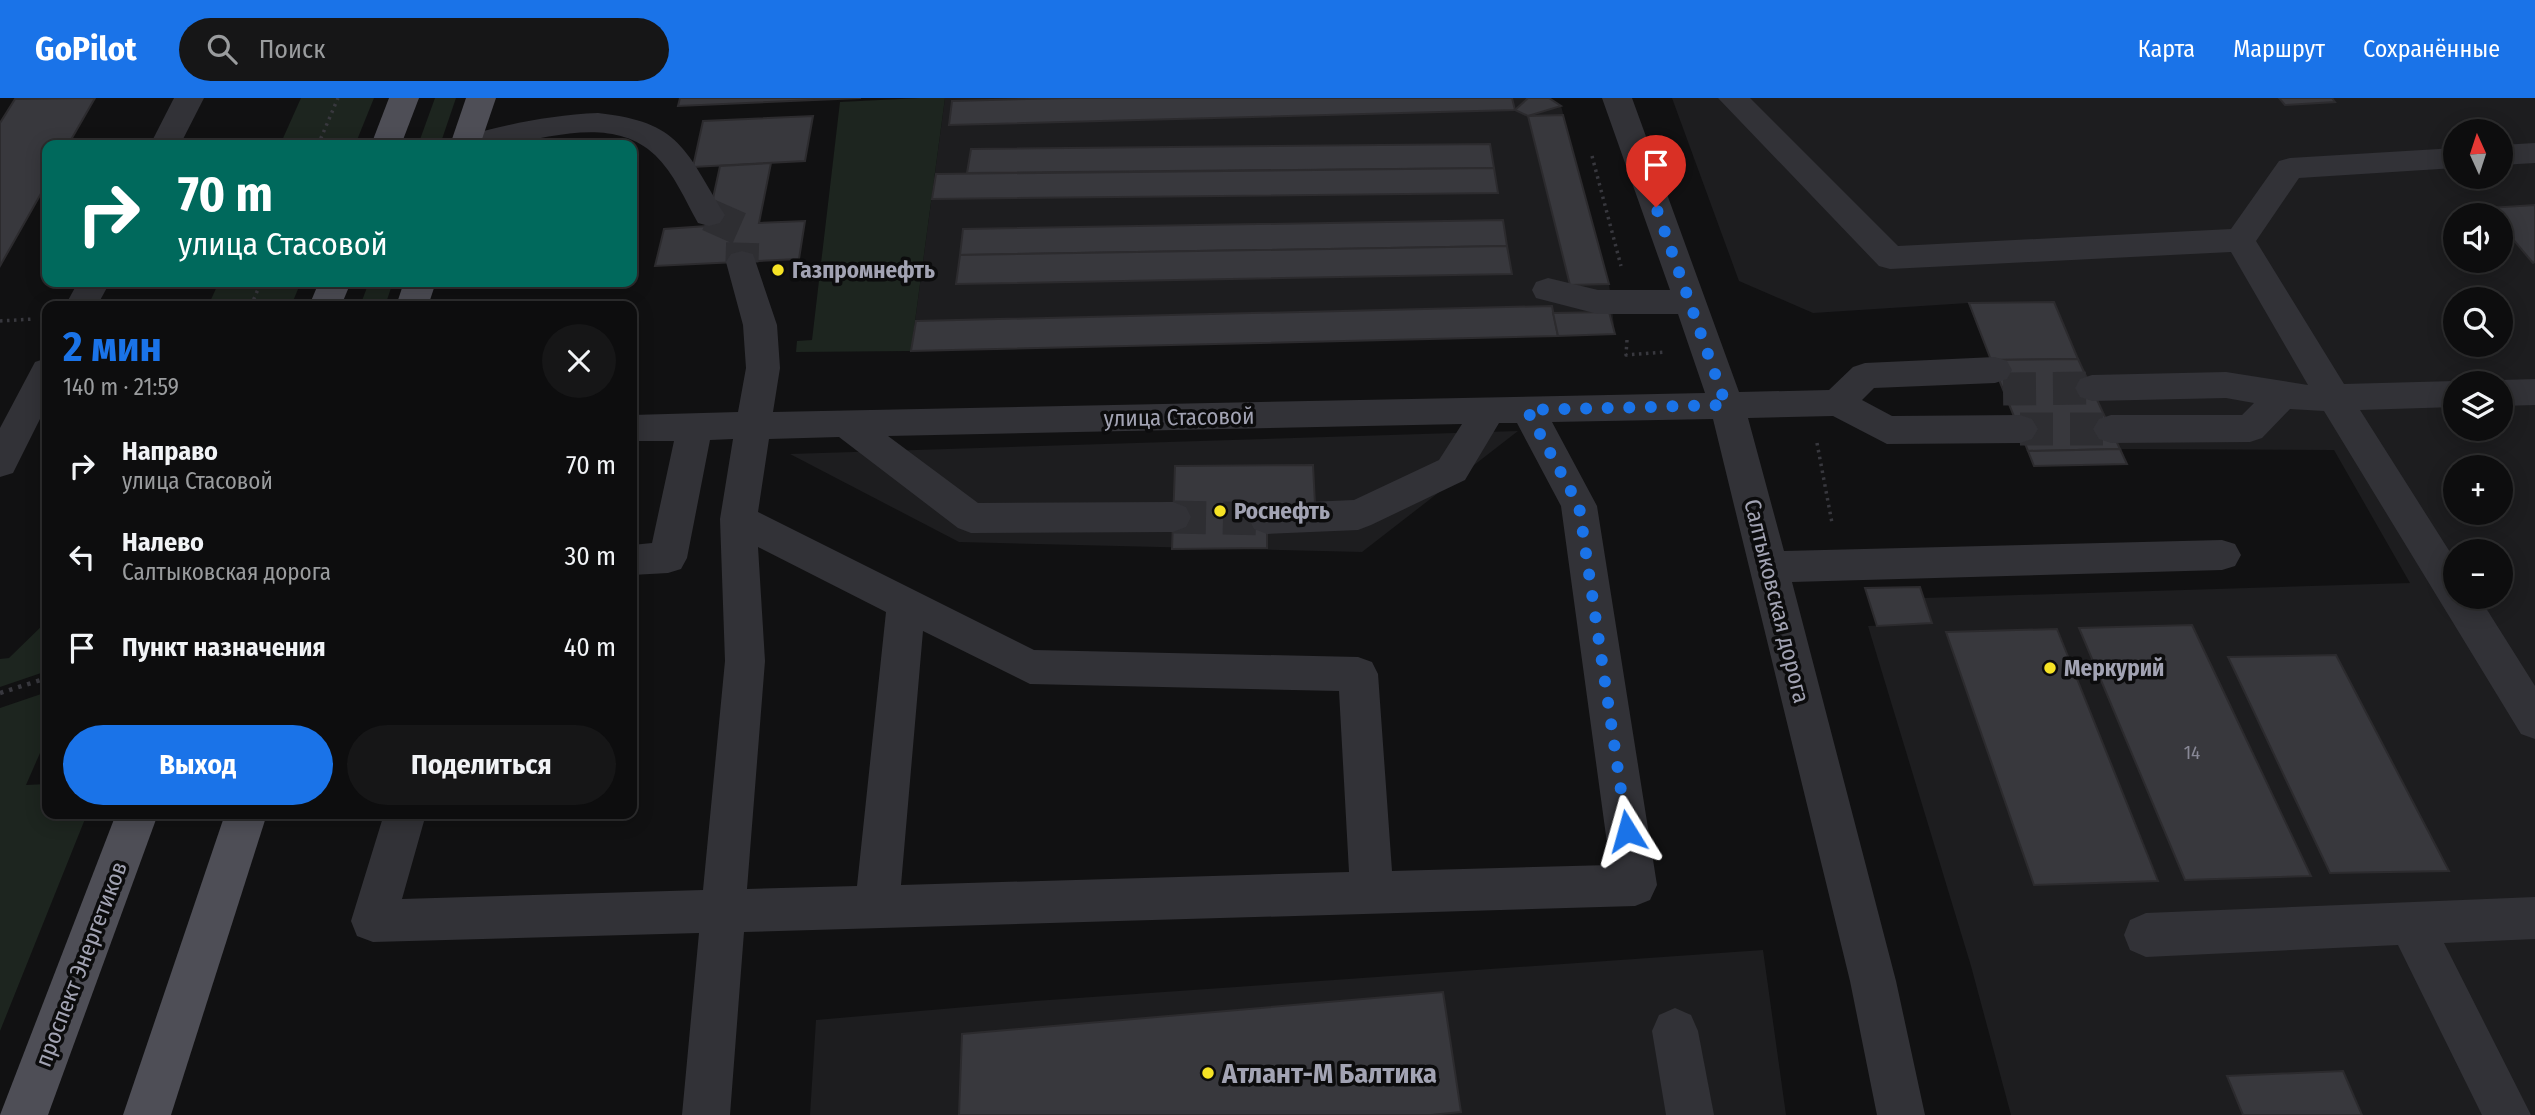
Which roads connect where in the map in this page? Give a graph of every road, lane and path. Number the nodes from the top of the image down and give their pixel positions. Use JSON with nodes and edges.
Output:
{"nodes":[{"id":1,"x":190,"y":98,"type":"edge"},
{"id":2,"x":338,"y":98,"type":"edge"},
{"id":3,"x":404,"y":98,"type":"edge"},
{"id":4,"x":481,"y":98,"type":"edge"},
{"id":5,"x":1617,"y":98,"type":"edge"},
{"id":6,"x":1733,"y":98,"type":"edge"},
{"id":7,"x":168,"y":140,"type":"edge"},
{"id":8,"x":320,"y":140,"type":"edge"},
{"id":9,"x":388,"y":140,"type":"edge"},
{"id":10,"x":468,"y":140,"type":"edge"},
{"id":11,"x":488,"y":140,"type":"edge"},
{"id":12,"x":1590,"y":149,"type":"dead end"},
{"id":13,"x":2535,"y":153,"type":"edge"},
{"id":14,"x":2513,"y":154,"type":"edge"},
{"id":15,"x":2443,"y":159,"type":"edge"},
{"id":16,"x":709,"y":215,"type":"tunnel mouth"},
{"id":17,"x":2240,"y":240,"type":"junction"},
{"id":18,"x":742,"y":262,"type":"tunnel mouth"},
{"id":19,"x":1548,"y":290,"type":"dead end"},
{"id":20,"x":1631,"y":302,"type":"junction"},
{"id":21,"x":1691,"y":302,"type":"junction"},
{"id":22,"x":33,"y":319,"type":"dead end"},
{"id":23,"x":0,"y":321,"type":"edge"},
{"id":24,"x":1667,"y":352,"type":"dead end"},
{"id":25,"x":42,"y":380,"type":"edge"},
{"id":26,"x":2535,"y":392,"type":"edge"},
{"id":27,"x":2513,"y":393,"type":"edge"},
{"id":28,"x":2443,"y":394,"type":"edge"},
{"id":29,"x":2281,"y":396,"type":"junction"},
{"id":30,"x":2335,"y":397,"type":"junction"},
{"id":31,"x":1824,"y":403,"type":"junction"},
{"id":32,"x":1726,"y":405,"type":"junction"},
{"id":33,"x":1508,"y":410,"type":"junction"},
{"id":34,"x":847,"y":424,"type":"junction"},
{"id":35,"x":754,"y":426,"type":"junction"},
{"id":36,"x":695,"y":427,"type":"junction"},
{"id":37,"x":637,"y":428,"type":"edge"},
{"id":38,"x":3,"y":452,"type":"edge"},
{"id":39,"x":1173,"y":517,"type":"tunnel mouth"},
{"id":40,"x":738,"y":519,"type":"junction"},
{"id":41,"x":1267,"y":519,"type":"tunnel mouth"},
{"id":42,"x":2222,"y":555,"type":"dead end"},
{"id":43,"x":637,"y":560,"type":"edge"},
{"id":44,"x":1840,"y":565,"type":"junction"},
{"id":45,"x":1769,"y":567,"type":"junction"},
{"id":46,"x":2443,"y":572,"type":"edge"},
{"id":47,"x":906,"y":602,"type":"junction"},
{"id":48,"x":2465,"y":609,"type":"edge"},
{"id":49,"x":42,"y":679,"type":"edge"},
{"id":50,"x":0,"y":692,"type":"edge"},
{"id":51,"x":2535,"y":721,"type":"edge"},
{"id":52,"x":135,"y":819,"type":"edge"},
{"id":53,"x":244,"y":819,"type":"edge"},
{"id":54,"x":403,"y":819,"type":"edge"},
{"id":55,"x":1373,"y":892,"type":"junction"},
{"id":56,"x":877,"y":906,"type":"junction"},
{"id":57,"x":725,"y":911,"type":"junction"},
{"id":58,"x":2535,"y":918,"type":"edge"},
{"id":59,"x":2410,"y":922,"type":"junction"},
{"id":60,"x":2146,"y":935,"type":"dead end"},
{"id":61,"x":1675,"y":1031,"type":"dead end"},
{"id":62,"x":24,"y":1115,"type":"edge"},
{"id":63,"x":147,"y":1115,"type":"edge"},
{"id":64,"x":706,"y":1115,"type":"edge"},
{"id":65,"x":1690,"y":1115,"type":"edge"},
{"id":66,"x":1901,"y":1115,"type":"edge"},
{"id":67,"x":2507,"y":1115,"type":"edge"}],
"edges":[{"from":1,"to":7,"type":"street"},
{"from":2,"to":8,"type":"path"},
{"from":3,"to":9,"type":"main road"},
{"from":4,"to":10,"type":"main road"},
{"from":5,"to":21,"type":"street","name":"Салтыковская дорога"},
{"from":6,"to":17,"type":"street"},
{"from":11,"to":16,"type":"street"},
{"from":12,"to":20,"type":"path"},
{"from":13,"to":14,"type":"street"},
{"from":15,"to":17,"type":"street"},
{"from":17,"to":30,"type":"street"},
{"from":18,"to":35,"type":"street"},
{"from":19,"to":20,"type":"street"},
{"from":20,"to":21,"type":"street"},
{"from":20,"to":24,"type":"path"},
{"from":21,"to":32,"type":"street","name":"Салтыковская дорога"},
{"from":22,"to":23,"type":"path"},
{"from":25,"to":38,"type":"street"},
{"from":26,"to":27,"type":"street"},
{"from":28,"to":30,"type":"street"},
{"from":29,"to":29,"type":"street"},
{"from":29,"to":30,"type":"street"},
{"from":30,"to":46,"type":"street"},
{"from":31,"to":31,"type":"street"},
{"from":31,"to":32,"type":"street","name":"улица Стасовой"},
{"from":31,"to":44,"type":"path"},
{"from":32,"to":33,"type":"street","name":"улица Стасовой"},
{"from":32,"to":45,"type":"street","name":"Салтыковская дорога"},
{"from":33,"to":34,"type":"street","name":"улица Стасовой"},
{"from":33,"to":41,"type":"street"},
{"from":33,"to":55,"type":"street"},
{"from":34,"to":35,"type":"street","name":"улица Стасовой"},
{"from":34,"to":39,"type":"street"},
{"from":35,"to":36,"type":"street","name":"улица Стасовой"},
{"from":35,"to":40,"type":"street"},
{"from":36,"to":37,"type":"street","name":"улица Стасовой"},
{"from":36,"to":43,"type":"street"},
{"from":40,"to":47,"type":"street"},
{"from":40,"to":57,"type":"street"},
{"from":42,"to":44,"type":"street"},
{"from":44,"to":45,"type":"street"},
{"from":45,"to":66,"type":"street","name":"Салтыковская дорога"},
{"from":47,"to":55,"type":"street"},
{"from":47,"to":56,"type":"street"},
{"from":48,"to":51,"type":"street"},
{"from":49,"to":50,"type":"path"},
{"from":52,"to":62,"type":"main road","name":"проспект Энергетиков"},
{"from":53,"to":63,"type":"main road"},
{"from":54,"to":57,"type":"street"},
{"from":55,"to":56,"type":"street"},
{"from":56,"to":57,"type":"street"},
{"from":57,"to":64,"type":"street"},
{"from":58,"to":59,"type":"street"},
{"from":59,"to":60,"type":"street"},
{"from":59,"to":67,"type":"street"},
{"from":61,"to":65,"type":"street"}]}
